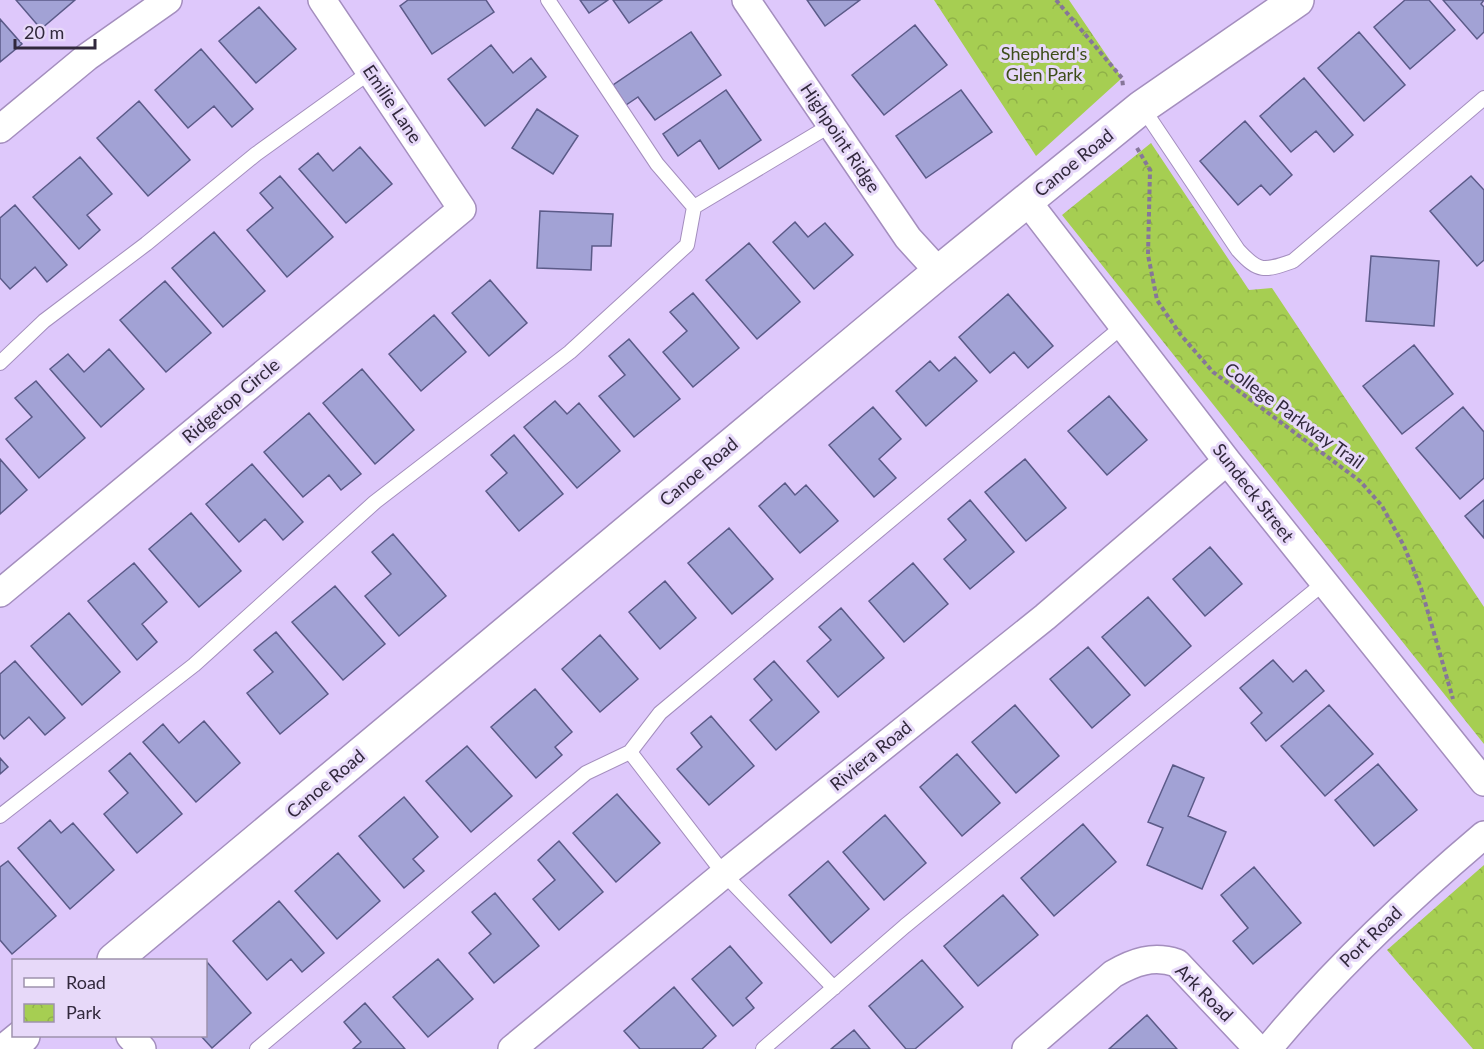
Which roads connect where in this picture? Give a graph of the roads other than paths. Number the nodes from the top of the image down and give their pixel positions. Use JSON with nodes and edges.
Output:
{"nodes":[{"id":1,"x":168,"y":0,"type":"edge"},
{"id":2,"x":322,"y":0,"type":"edge"},
{"id":3,"x":548,"y":0,"type":"edge"},
{"id":4,"x":746,"y":0,"type":"edge"},
{"id":5,"x":1297,"y":0,"type":"edge"},
{"id":6,"x":370,"y":72,"type":"junction"},
{"id":7,"x":1484,"y":98,"type":"edge"},
{"id":8,"x":1134,"y":114,"type":"junction"},
{"id":9,"x":831,"y":125,"type":"junction"},
{"id":10,"x":0,"y":129,"type":"edge"},
{"id":11,"x":1027,"y":201,"type":"junction"},
{"id":12,"x":694,"y":207,"type":"junction"},
{"id":13,"x":462,"y":209,"type":"joint"},
{"id":14,"x":939,"y":272,"type":"junction"},
{"id":15,"x":1123,"y":326,"type":"junction"},
{"id":16,"x":0,"y":363,"type":"edge"},
{"id":17,"x":1227,"y":461,"type":"junction"},
{"id":18,"x":1324,"y":583,"type":"junction"},
{"id":19,"x":0,"y":593,"type":"edge"},
{"id":20,"x":630,"y":752,"type":"junction"},
{"id":21,"x":1484,"y":782,"type":"edge"},
{"id":22,"x":0,"y":816,"type":"edge"},
{"id":23,"x":1484,"y":835,"type":"edge"},
{"id":24,"x":724,"y":874,"type":"junction"},
{"id":25,"x":115,"y":959,"type":"edge"},
{"id":26,"x":834,"y":988,"type":"junction"},
{"id":27,"x":21,"y":1037,"type":"edge"},
{"id":28,"x":132,"y":1037,"type":"edge"},
{"id":29,"x":7,"y":1049,"type":"edge"},
{"id":30,"x":142,"y":1049,"type":"edge"},
{"id":31,"x":257,"y":1049,"type":"edge"},
{"id":32,"x":512,"y":1049,"type":"edge"},
{"id":33,"x":763,"y":1049,"type":"edge"},
{"id":34,"x":1026,"y":1049,"type":"edge"},
{"id":35,"x":1258,"y":1049,"type":"edge"},
{"id":36,"x":1268,"y":1049,"type":"edge"}],
"edges":[{"from":1,"to":10,"type":"street"},
{"from":2,"to":6,"type":"street","name":"Emilie Lane"},
{"from":3,"to":12,"type":"lane"},
{"from":4,"to":9,"type":"street","name":"Highpoint Ridge"},
{"from":5,"to":8,"type":"street","name":"Canoe Road"},
{"from":6,"to":13,"type":"street","name":"Emilie Lane"},
{"from":6,"to":16,"type":"lane"},
{"from":7,"to":8,"type":"lane"},
{"from":8,"to":11,"type":"street","name":"Canoe Road"},
{"from":9,"to":12,"type":"lane"},
{"from":9,"to":14,"type":"street","name":"Highpoint Ridge"},
{"from":11,"to":14,"type":"street","name":"Canoe Road"},
{"from":11,"to":15,"type":"street","name":"Sundeck Street"},
{"from":12,"to":22,"type":"lane"},
{"from":13,"to":19,"type":"street","name":"Ridgetop Circle"},
{"from":14,"to":25,"type":"street","name":"Canoe Road"},
{"from":15,"to":17,"type":"street","name":"Sundeck Street"},
{"from":15,"to":20,"type":"lane"},
{"from":17,"to":18,"type":"street","name":"Sundeck Street"},
{"from":17,"to":24,"type":"street","name":"Riviera Road"},
{"from":18,"to":21,"type":"street","name":"Sundeck Street"},
{"from":18,"to":26,"type":"lane"},
{"from":20,"to":24,"type":"lane"},
{"from":20,"to":31,"type":"lane"},
{"from":23,"to":36,"type":"street","name":"Port Road"},
{"from":24,"to":26,"type":"lane"},
{"from":24,"to":32,"type":"street","name":"Riviera Road"},
{"from":26,"to":33,"type":"lane"},
{"from":27,"to":29,"type":"street"},
{"from":28,"to":30,"type":"street"},
{"from":34,"to":35,"type":"street","name":"Ark Road"}]}
